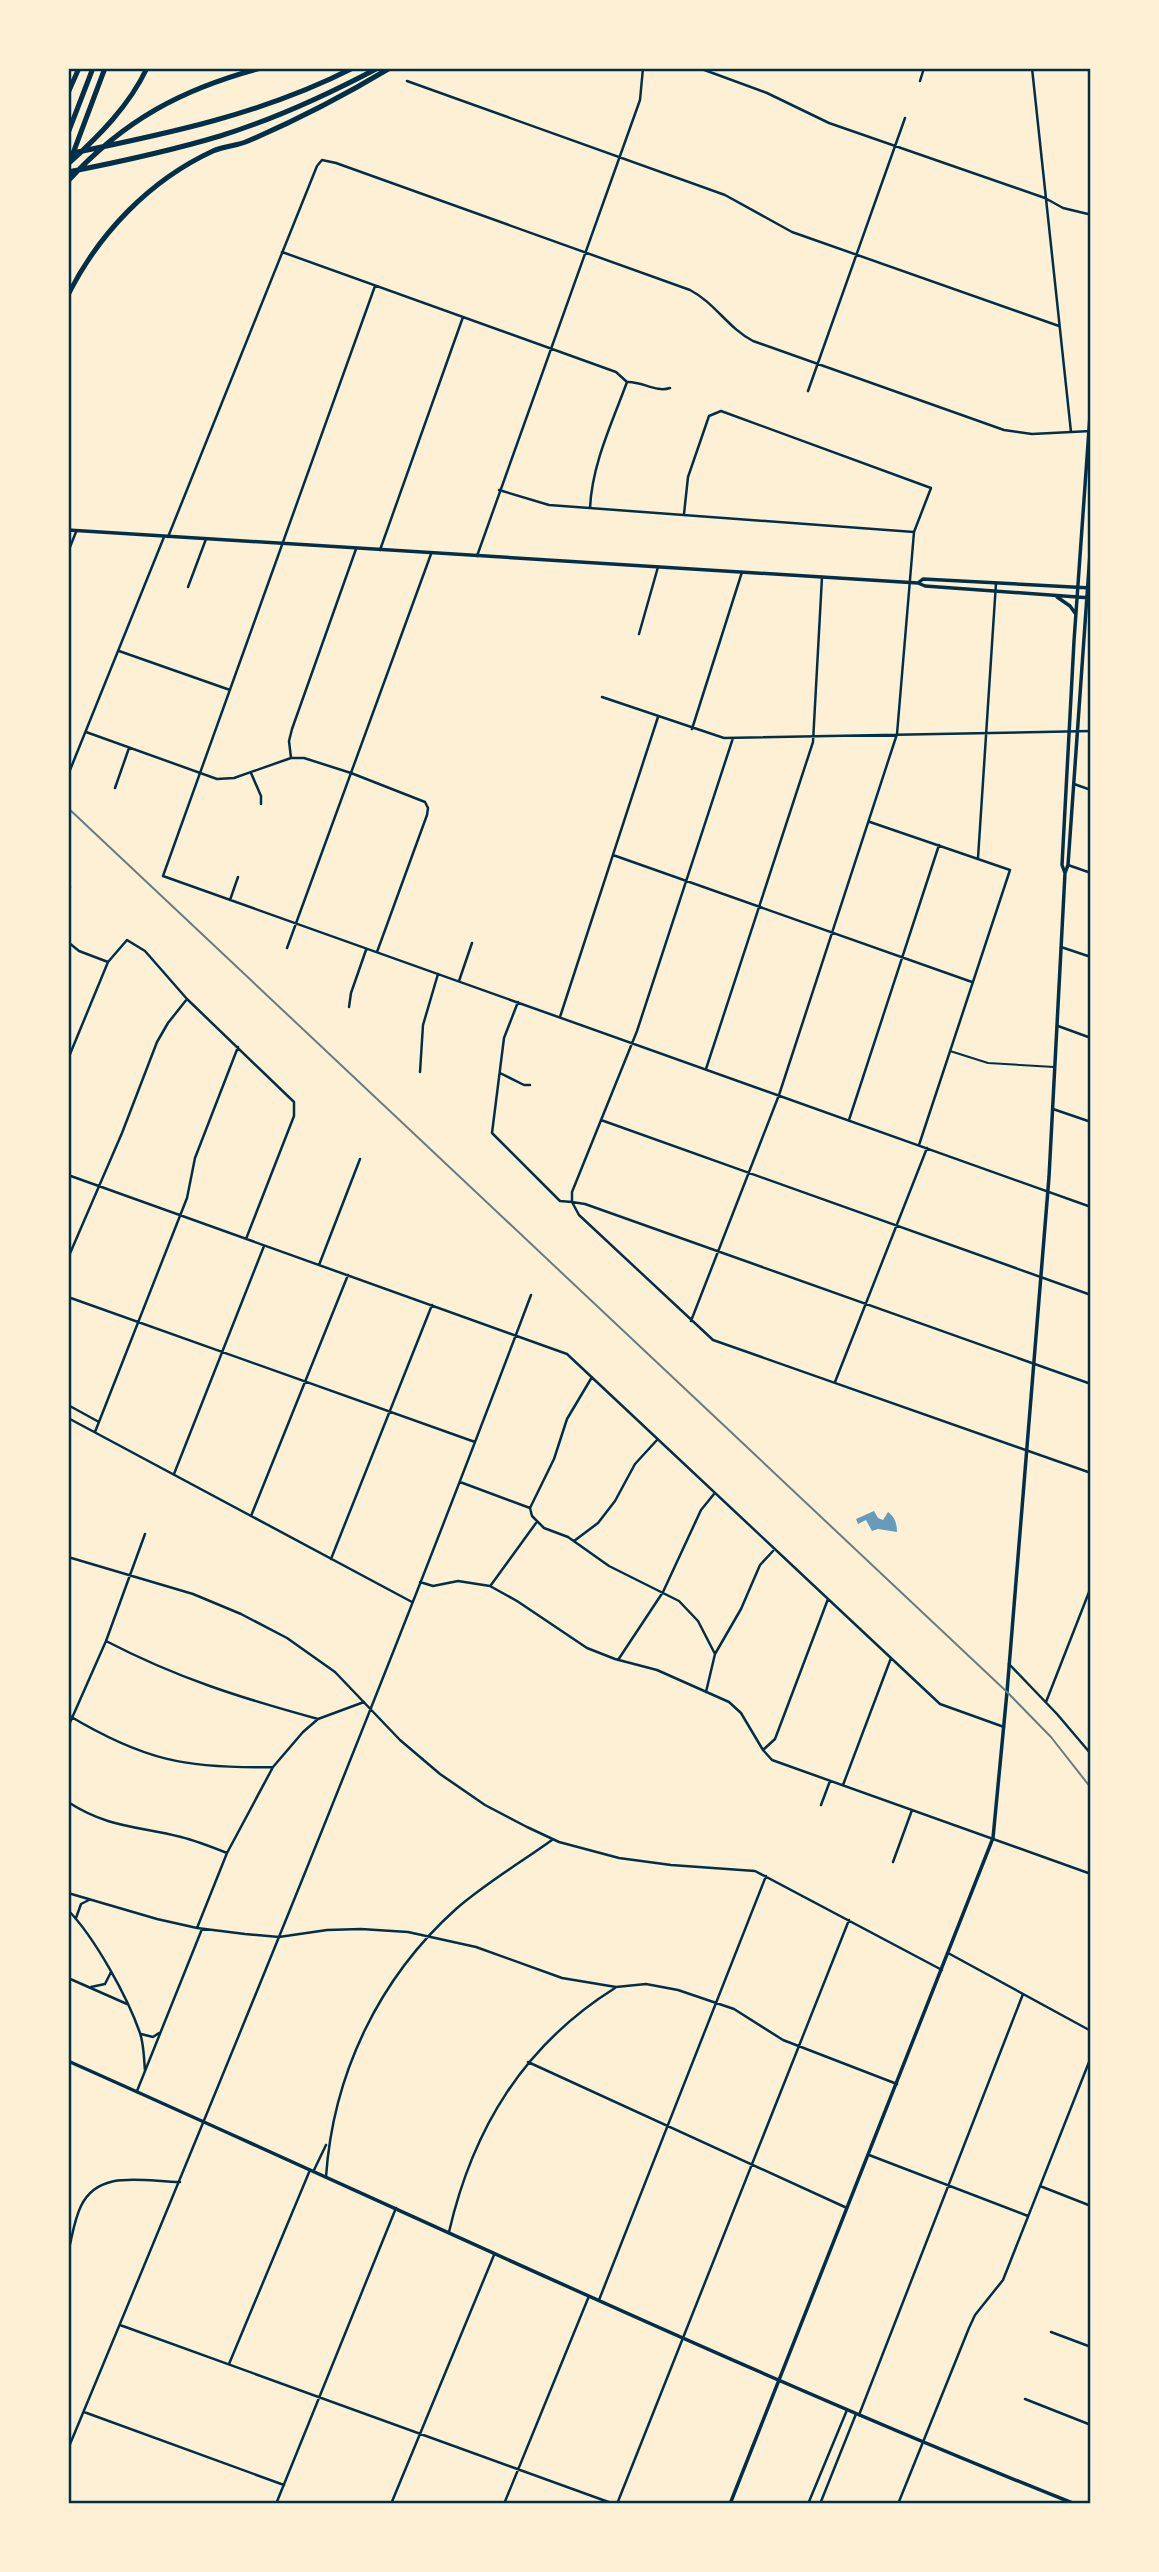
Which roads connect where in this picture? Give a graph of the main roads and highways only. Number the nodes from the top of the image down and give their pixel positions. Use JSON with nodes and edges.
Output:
{"nodes":[{"id":1,"x":79,"y":68,"type":"edge"},
{"id":2,"x":93,"y":68,"type":"edge"},
{"id":3,"x":105,"y":68,"type":"edge"},
{"id":4,"x":146,"y":68,"type":"edge"},
{"id":5,"x":261,"y":68,"type":"edge"},
{"id":6,"x":353,"y":68,"type":"edge"},
{"id":7,"x":377,"y":68,"type":"edge"},
{"id":8,"x":390,"y":68,"type":"edge"},
{"id":9,"x":68,"y":93,"type":"edge"},
{"id":10,"x":68,"y":133,"type":"edge"},
{"id":11,"x":71,"y":153,"type":"edge"},
{"id":12,"x":68,"y":168,"type":"edge"},
{"id":13,"x":68,"y":181,"type":"edge"},
{"id":14,"x":68,"y":295,"type":"edge"},
{"id":15,"x":1091,"y":401,"type":"edge"},
{"id":16,"x":1090,"y":431,"type":"edge"},
{"id":17,"x":68,"y":530,"type":"edge"},
{"id":18,"x":1091,"y":539,"type":"edge"},
{"id":19,"x":1090,"y":575,"type":"edge"},
{"id":20,"x":918,"y":583,"type":"junction"},
{"id":21,"x":1077,"y":587,"type":"junction"},
{"id":22,"x":1089,"y":588,"type":"edge"},
{"id":23,"x":1056,"y":596,"type":"junction"},
{"id":24,"x":1077,"y":597,"type":"junction"},
{"id":25,"x":1088,"y":598,"type":"edge"},
{"id":26,"x":1076,"y":616,"type":"junction"},
{"id":27,"x":1065,"y":873,"type":"junction"},
{"id":28,"x":68,"y":2061,"type":"edge"},
{"id":29,"x":779,"y":2380,"type":"junction"},
{"id":30,"x":1067,"y":2502,"type":"edge"},
{"id":31,"x":730,"y":2504,"type":"edge"},
{"id":32,"x":1075,"y":2504,"type":"edge"}],
"edges":[{"from":1,"to":9,"type":"highway"},
{"from":2,"to":10,"type":"highway"},
{"from":3,"to":12,"type":"highway"},
{"from":4,"to":12,"type":"highway"},
{"from":5,"to":13,"type":"highway"},
{"from":6,"to":11,"type":"highway"},
{"from":7,"to":12,"type":"highway"},
{"from":8,"to":14,"type":"highway"},
{"from":15,"to":16,"type":"main road"},
{"from":16,"to":21,"type":"main road"},
{"from":17,"to":20,"type":"main road"},
{"from":18,"to":19,"type":"main road"},
{"from":19,"to":22,"type":"main road"},
{"from":20,"to":21,"type":"main road"},
{"from":20,"to":23,"type":"main road"},
{"from":21,"to":22,"type":"main road"},
{"from":21,"to":24,"type":"main road"},
{"from":22,"to":25,"type":"main road"},
{"from":23,"to":24,"type":"main road"},
{"from":23,"to":26,"type":"main road"},
{"from":24,"to":25,"type":"main road"},
{"from":24,"to":26,"type":"main road"},
{"from":25,"to":27,"type":"main road"},
{"from":26,"to":27,"type":"main road"},
{"from":27,"to":29,"type":"main road"},
{"from":28,"to":29,"type":"main road"},
{"from":29,"to":30,"type":"main road"},
{"from":29,"to":31,"type":"main road"},
{"from":30,"to":32,"type":"main road"}]}
